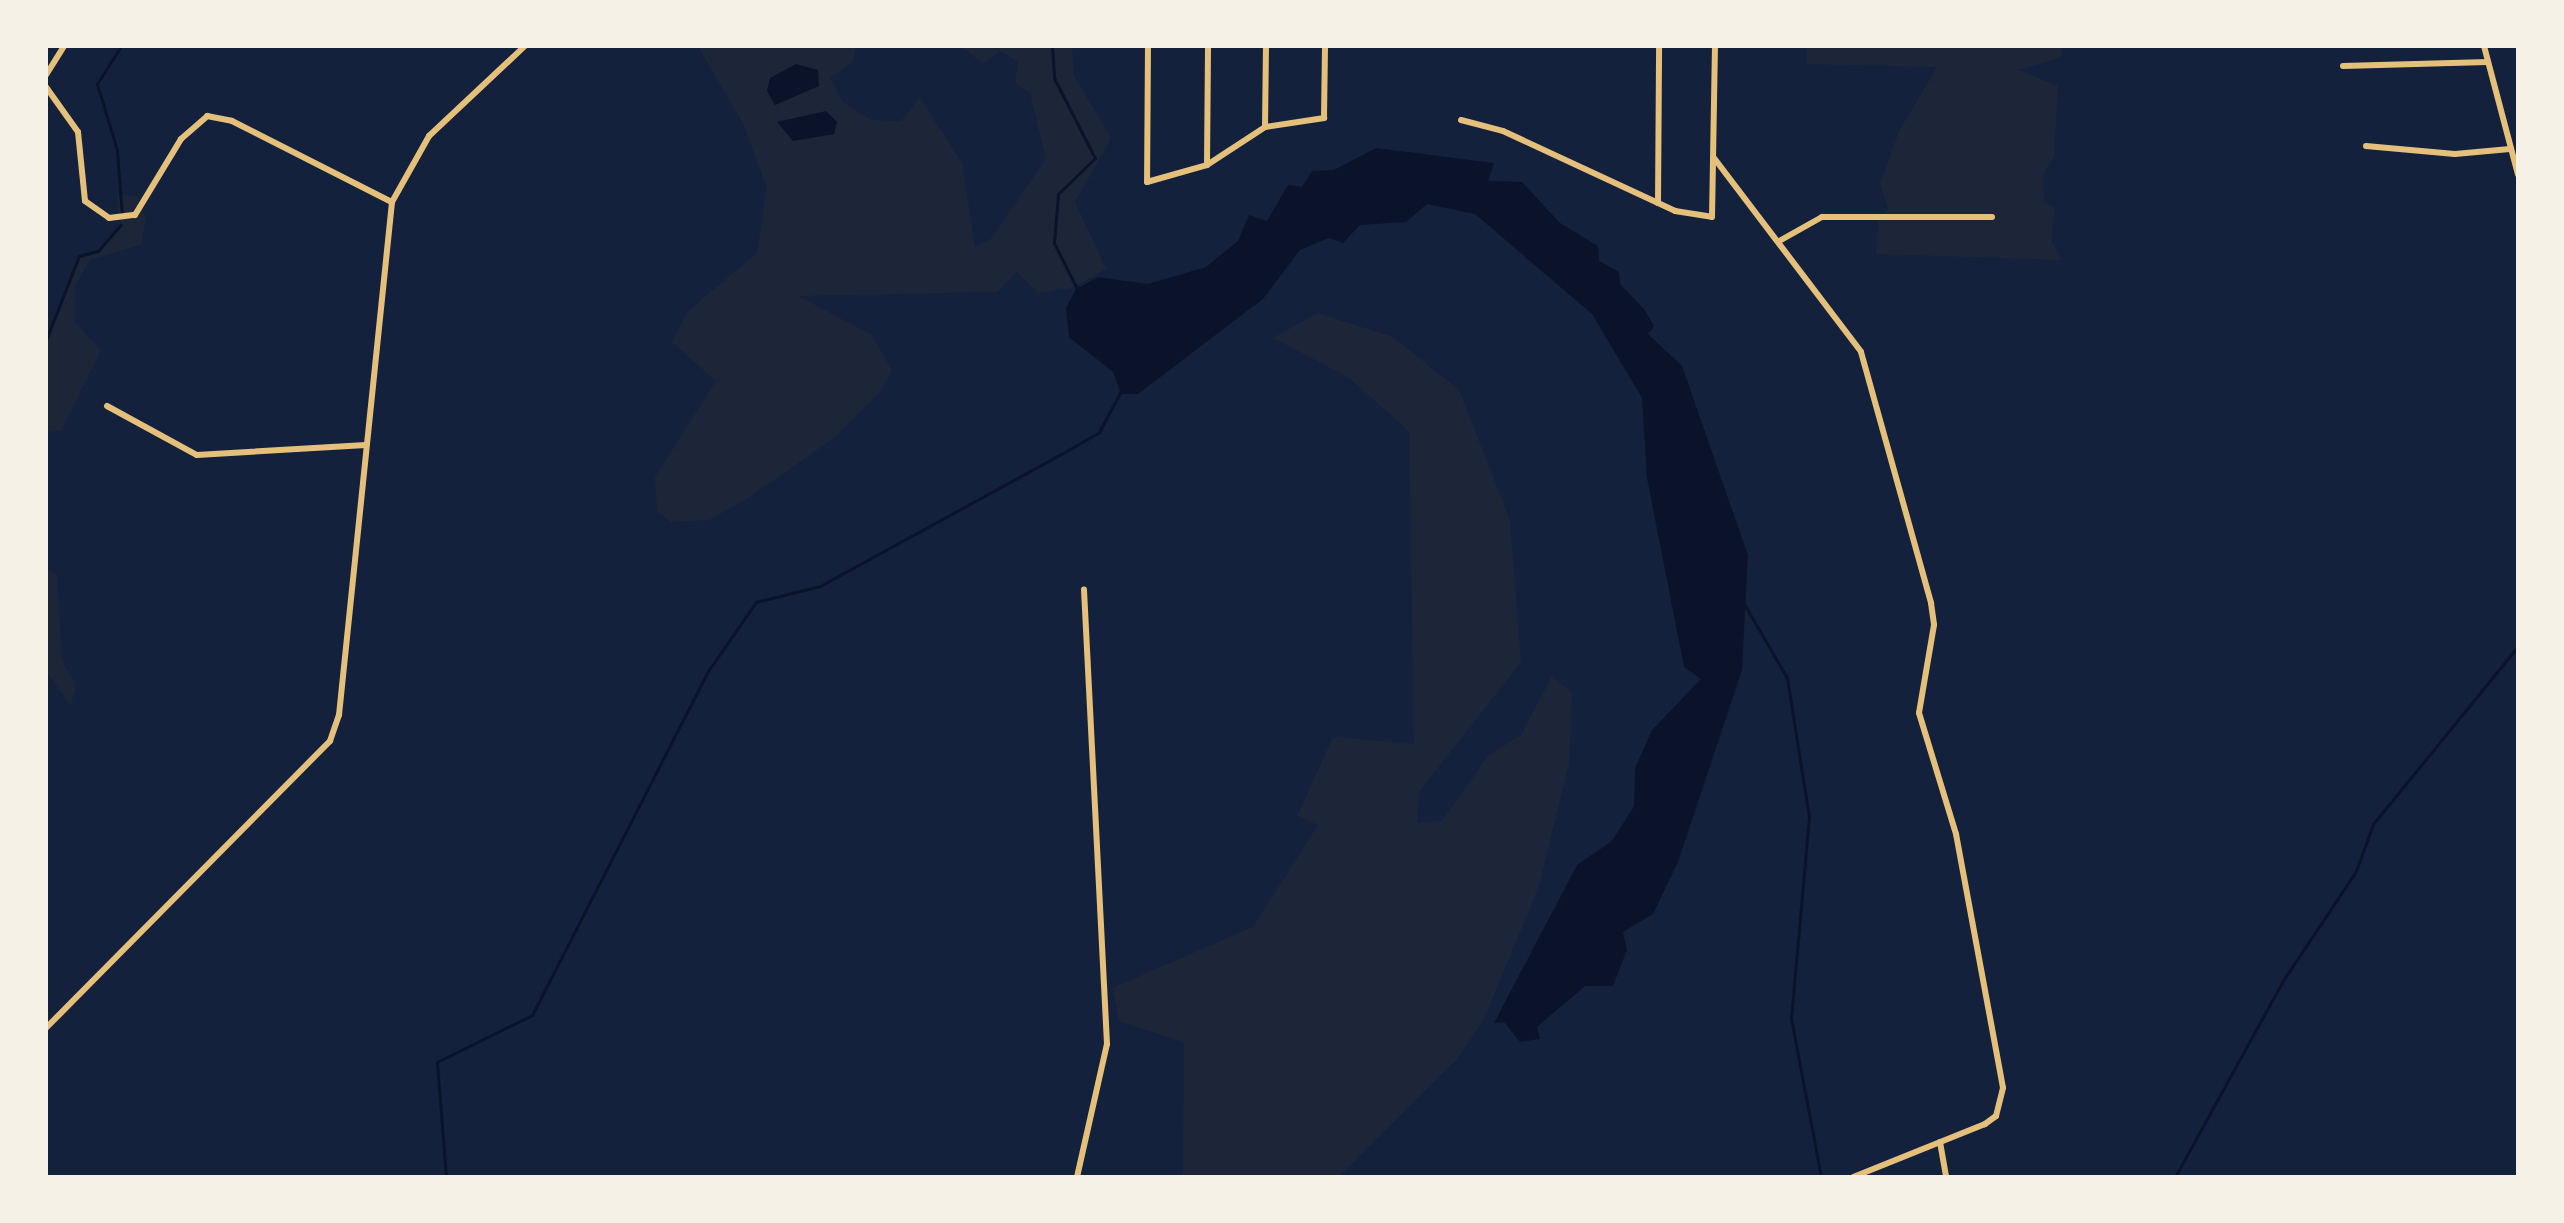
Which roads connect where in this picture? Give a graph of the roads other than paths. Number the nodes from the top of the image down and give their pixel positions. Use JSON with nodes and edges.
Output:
{"nodes":[{"id":1,"x":64,"y":46,"type":"edge"},
{"id":2,"x":525,"y":46,"type":"edge"},
{"id":3,"x":1148,"y":46,"type":"edge"},
{"id":4,"x":1208,"y":46,"type":"edge"},
{"id":5,"x":1266,"y":46,"type":"edge"},
{"id":6,"x":1325,"y":46,"type":"edge"},
{"id":7,"x":1659,"y":46,"type":"edge"},
{"id":8,"x":1715,"y":46,"type":"edge"},
{"id":9,"x":2484,"y":46,"type":"edge"},
{"id":10,"x":2488,"y":62,"type":"junction"},
{"id":11,"x":2343,"y":66,"type":"dead end"},
{"id":12,"x":47,"y":74,"type":"edge"},
{"id":13,"x":46,"y":87,"type":"edge"},
{"id":14,"x":1461,"y":120,"type":"dead end"},
{"id":15,"x":1265,"y":127,"type":"junction"},
{"id":16,"x":2366,"y":146,"type":"dead end"},
{"id":17,"x":2510,"y":149,"type":"junction"},
{"id":18,"x":1714,"y":158,"type":"junction"},
{"id":19,"x":1207,"y":165,"type":"junction"},
{"id":20,"x":2518,"y":175,"type":"edge"},
{"id":21,"x":392,"y":202,"type":"junction"},
{"id":22,"x":1658,"y":203,"type":"junction"},
{"id":23,"x":1992,"y":217,"type":"dead end"},
{"id":24,"x":1781,"y":240,"type":"junction"},
{"id":25,"x":107,"y":406,"type":"dead end"},
{"id":26,"x":366,"y":445,"type":"junction"},
{"id":27,"x":1084,"y":590,"type":"dead end"},
{"id":28,"x":46,"y":1028,"type":"edge"},
{"id":29,"x":1940,"y":1142,"type":"junction"},
{"id":30,"x":1077,"y":1177,"type":"edge"},
{"id":31,"x":1853,"y":1177,"type":"edge"},
{"id":32,"x":1946,"y":1177,"type":"edge"}],
"edges":[{"from":1,"to":12,"type":"street"},
{"from":2,"to":21,"type":"street"},
{"from":3,"to":19,"type":"street"},
{"from":4,"to":19,"type":"street"},
{"from":5,"to":15,"type":"street"},
{"from":6,"to":15,"type":"street"},
{"from":7,"to":22,"type":"street"},
{"from":8,"to":18,"type":"street"},
{"from":9,"to":10,"type":"street"},
{"from":10,"to":11,"type":"street"},
{"from":10,"to":17,"type":"street"},
{"from":13,"to":21,"type":"street"},
{"from":14,"to":22,"type":"street"},
{"from":15,"to":19,"type":"street"},
{"from":16,"to":17,"type":"street"},
{"from":17,"to":20,"type":"street"},
{"from":18,"to":22,"type":"street"},
{"from":18,"to":24,"type":"street"},
{"from":21,"to":26,"type":"street"},
{"from":23,"to":24,"type":"street"},
{"from":24,"to":29,"type":"street"},
{"from":25,"to":26,"type":"street"},
{"from":26,"to":28,"type":"street"},
{"from":27,"to":30,"type":"street"},
{"from":29,"to":31,"type":"street"},
{"from":29,"to":32,"type":"street"}]}
